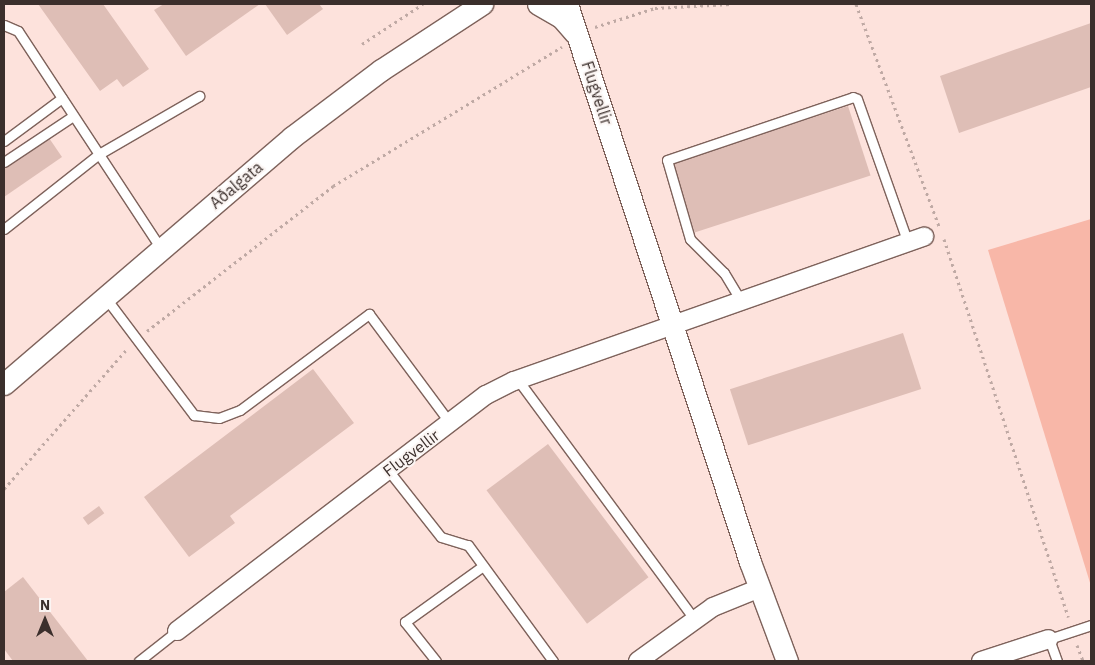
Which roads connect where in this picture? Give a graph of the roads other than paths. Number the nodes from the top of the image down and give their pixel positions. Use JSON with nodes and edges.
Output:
{"nodes":[{"id":1,"x":482,"y":4,"type":"edge"},
{"id":2,"x":538,"y":4,"type":"edge"},
{"id":3,"x":567,"y":4,"type":"edge"},
{"id":4,"x":577,"y":4,"type":"edge"},
{"id":5,"x":4,"y":25,"type":"edge"},
{"id":6,"x":578,"y":37,"type":"junction"},
{"id":7,"x":199,"y":96,"type":"dead end"},
{"id":8,"x":62,"y":98,"type":"junction"},
{"id":9,"x":73,"y":116,"type":"junction"},
{"id":10,"x":4,"y":141,"type":"edge"},
{"id":11,"x":98,"y":154,"type":"junction"},
{"id":12,"x":4,"y":162,"type":"edge"},
{"id":13,"x":4,"y":229,"type":"edge"},
{"id":14,"x":924,"y":237,"type":"dead end"},
{"id":15,"x":908,"y":243,"type":"junction"},
{"id":16,"x":160,"y":247,"type":"junction"},
{"id":17,"x":104,"y":296,"type":"junction"},
{"id":18,"x":741,"y":301,"type":"junction"},
{"id":19,"x":672,"y":325,"type":"junction"},
{"id":20,"x":6,"y":378,"type":"edge"},
{"id":21,"x":518,"y":380,"type":"junction"},
{"id":22,"x":450,"y":423,"type":"junction"},
{"id":23,"x":388,"y":470,"type":"junction"},
{"id":24,"x":483,"y":566,"type":"junction"},
{"id":25,"x":760,"y":588,"type":"junction"},
{"id":26,"x":695,"y":620,"type":"junction"},
{"id":27,"x":1091,"y":625,"type":"edge"},
{"id":28,"x":177,"y":631,"type":"joint"},
{"id":29,"x":1049,"y":639,"type":"junction"},
{"id":30,"x":139,"y":661,"type":"edge"},
{"id":31,"x":436,"y":661,"type":"edge"},
{"id":32,"x":552,"y":661,"type":"edge"},
{"id":33,"x":638,"y":661,"type":"edge"},
{"id":34,"x":787,"y":661,"type":"edge"},
{"id":35,"x":981,"y":661,"type":"edge"},
{"id":36,"x":1057,"y":661,"type":"edge"}],
"edges":[{"from":1,"to":16,"type":"street","name":"Aðalgata"},
{"from":2,"to":6,"type":"street"},
{"from":3,"to":6,"type":"street","name":"Flugvellir"},
{"from":4,"to":6,"type":"street"},
{"from":5,"to":8,"type":"lane"},
{"from":6,"to":19,"type":"street","name":"Flugvellir"},
{"from":7,"to":11,"type":"lane"},
{"from":8,"to":9,"type":"lane"},
{"from":8,"to":10,"type":"lane"},
{"from":9,"to":11,"type":"lane"},
{"from":9,"to":12,"type":"lane"},
{"from":11,"to":13,"type":"lane"},
{"from":11,"to":16,"type":"lane"},
{"from":14,"to":15,"type":"street","name":"Flugvellir"},
{"from":15,"to":18,"type":"street","name":"Flugvellir"},
{"from":15,"to":18,"type":"lane"},
{"from":16,"to":17,"type":"street","name":"Aðalgata"},
{"from":17,"to":20,"type":"street","name":"Aðalgata"},
{"from":17,"to":22,"type":"lane"},
{"from":18,"to":19,"type":"street","name":"Flugvellir"},
{"from":19,"to":21,"type":"street","name":"Flugvellir"},
{"from":19,"to":25,"type":"street","name":"Flugvellir"},
{"from":21,"to":22,"type":"street","name":"Flugvellir"},
{"from":21,"to":26,"type":"lane"},
{"from":22,"to":23,"type":"street","name":"Flugvellir"},
{"from":23,"to":24,"type":"lane"},
{"from":23,"to":28,"type":"street","name":"Flugvellir"},
{"from":24,"to":31,"type":"lane"},
{"from":24,"to":32,"type":"lane"},
{"from":25,"to":26,"type":"street"},
{"from":25,"to":34,"type":"street","name":"Flugvellir"},
{"from":26,"to":33,"type":"street"},
{"from":27,"to":29,"type":"lane"},
{"from":28,"to":30,"type":"lane"},
{"from":29,"to":35,"type":"street"},
{"from":29,"to":36,"type":"lane"}]}
